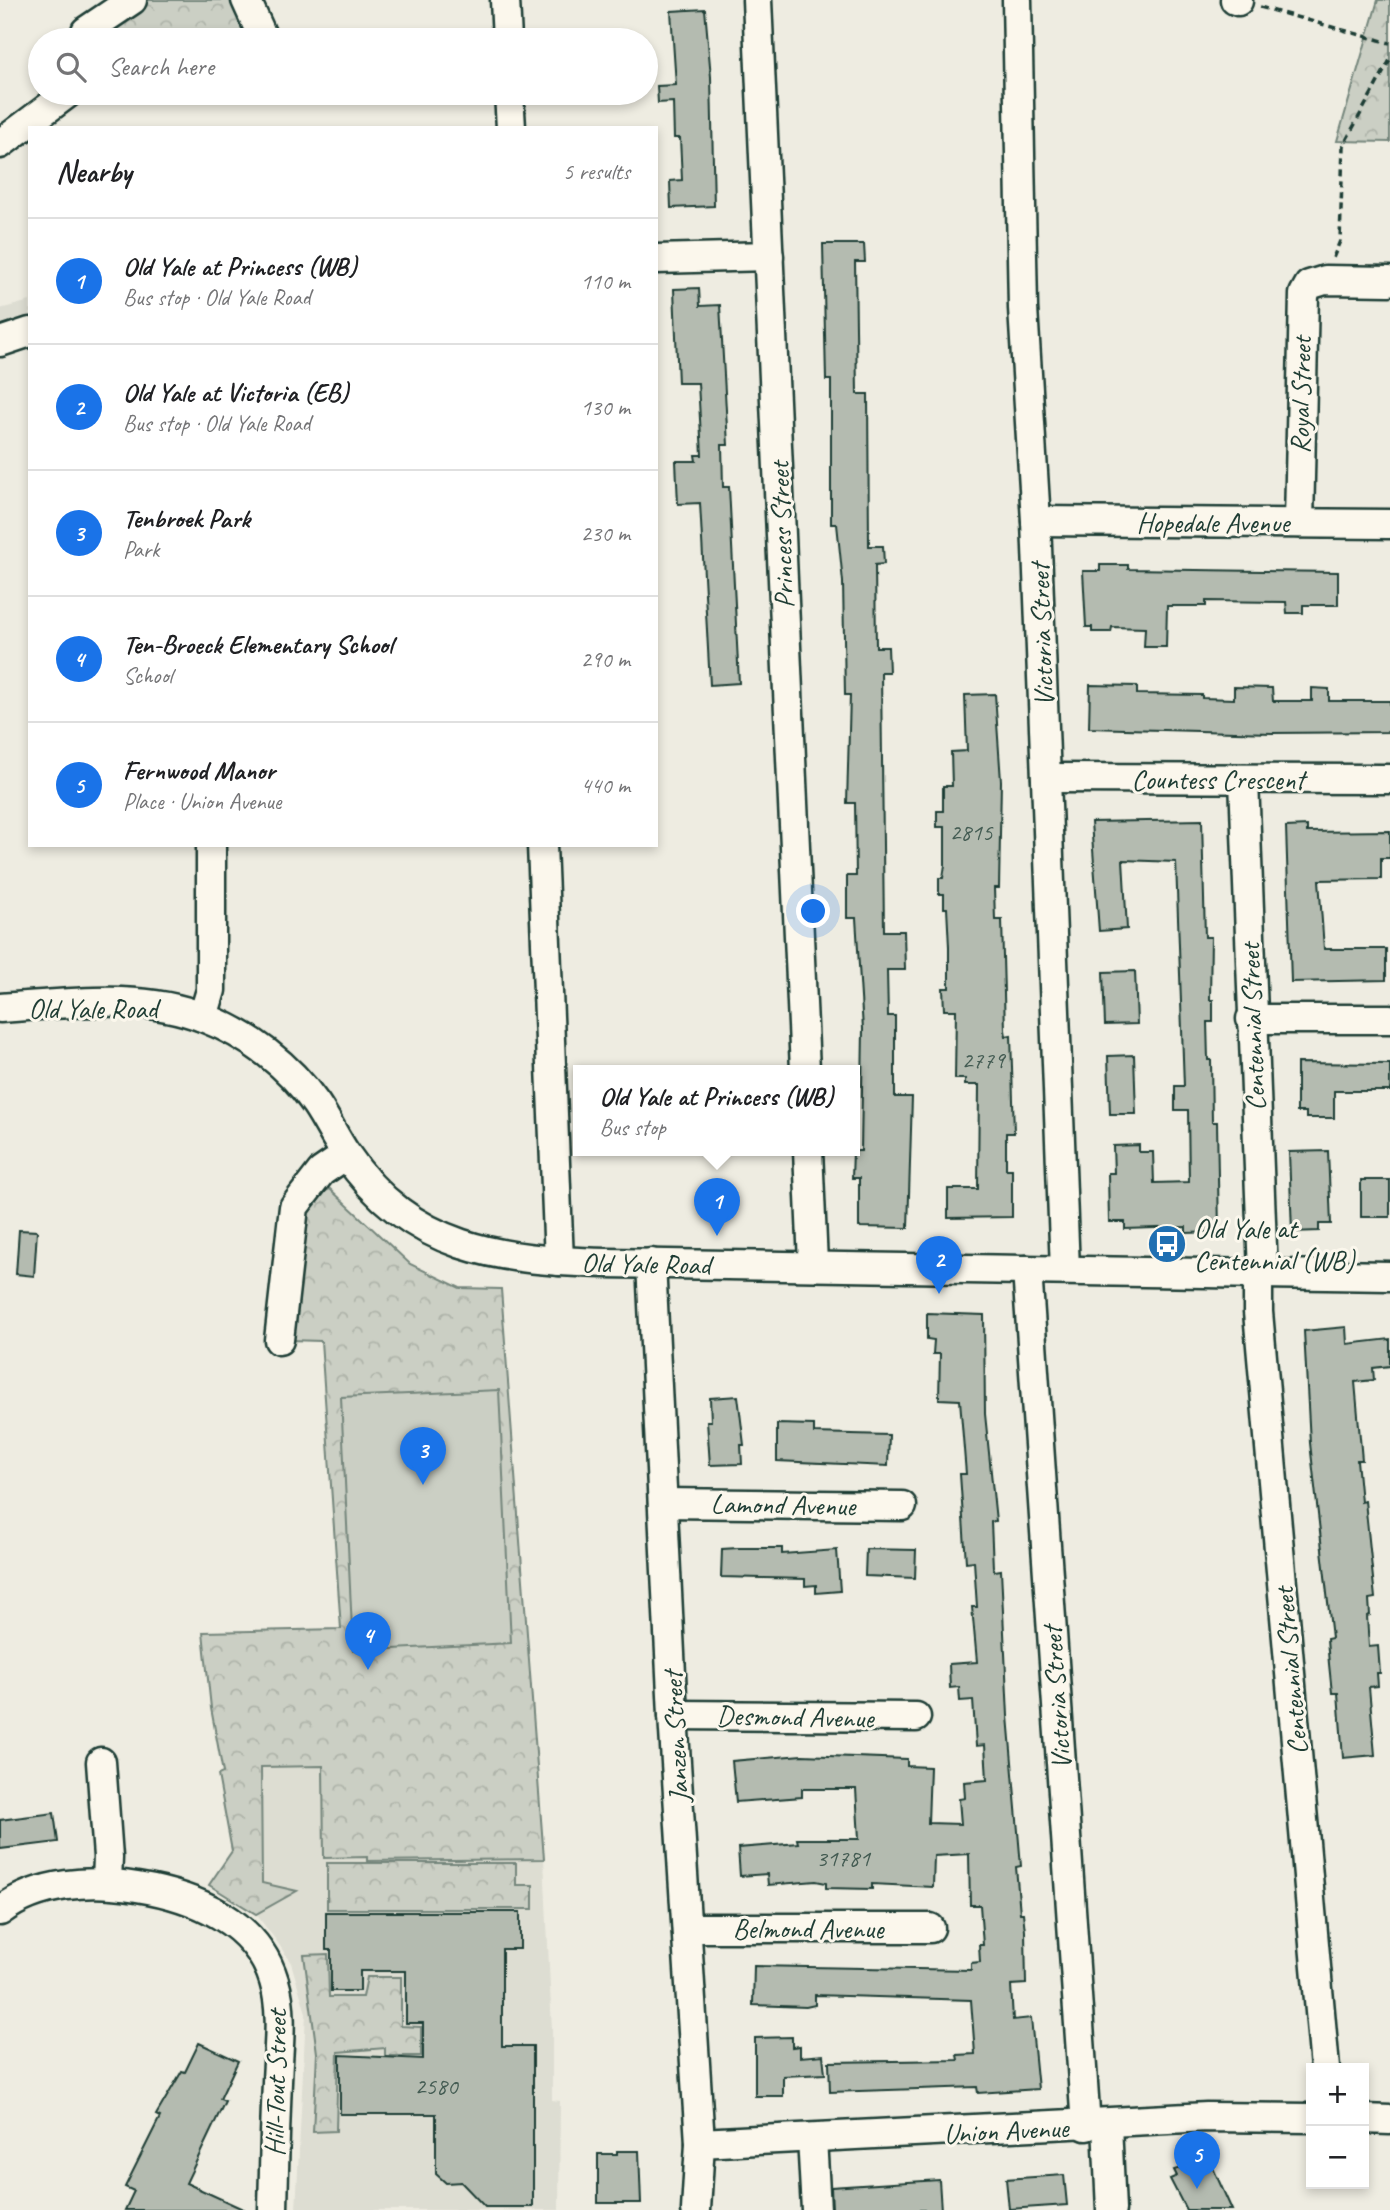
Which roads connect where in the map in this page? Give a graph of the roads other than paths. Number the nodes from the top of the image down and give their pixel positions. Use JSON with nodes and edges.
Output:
{"nodes":[{"id":1,"x":132,"y":0,"type":"edge"},
{"id":2,"x":246,"y":0,"type":"edge"},
{"id":3,"x":505,"y":0,"type":"edge"},
{"id":4,"x":757,"y":0,"type":"edge"},
{"id":5,"x":1017,"y":0,"type":"edge"},
{"id":6,"x":90,"y":28,"type":"edge"},
{"id":7,"x":259,"y":28,"type":"edge"},
{"id":8,"x":506,"y":28,"type":"edge"},
{"id":9,"x":52,"y":105,"type":"edge"},
{"id":10,"x":510,"y":105,"type":"edge"},
{"id":11,"x":511,"y":126,"type":"edge"},
{"id":12,"x":0,"y":144,"type":"edge"},
{"id":13,"x":769,"y":256,"type":"junction"},
{"id":14,"x":658,"y":259,"type":"edge"},
{"id":15,"x":1390,"y":281,"type":"edge"},
{"id":16,"x":28,"y":333,"type":"edge"},
{"id":17,"x":0,"y":342,"type":"edge"},
{"id":18,"x":1037,"y":521,"type":"junction"},
{"id":19,"x":1299,"y":523,"type":"junction"},
{"id":20,"x":1390,"y":524,"type":"edge"},
{"id":21,"x":1046,"y":778,"type":"junction"},
{"id":22,"x":1244,"y":779,"type":"junction"},
{"id":23,"x":1390,"y":779,"type":"edge"},
{"id":24,"x":211,"y":847,"type":"edge"},
{"id":25,"x":542,"y":847,"type":"edge"},
{"id":26,"x":0,"y":1008,"type":"edge"},
{"id":27,"x":203,"y":1017,"type":"junction"},
{"id":28,"x":1251,"y":1019,"type":"junction"},
{"id":29,"x":1390,"y":1019,"type":"edge"},
{"id":30,"x":805,"y":1065,"type":"edge"},
{"id":31,"x":346,"y":1155,"type":"junction"},
{"id":32,"x":808,"y":1156,"type":"edge"},
{"id":33,"x":559,"y":1261,"type":"junction"},
{"id":34,"x":651,"y":1263,"type":"junction"},
{"id":35,"x":813,"y":1264,"type":"junction"},
{"id":36,"x":1027,"y":1270,"type":"junction"},
{"id":37,"x":1065,"y":1270,"type":"junction"},
{"id":38,"x":1260,"y":1273,"type":"junction"},
{"id":39,"x":1390,"y":1276,"type":"edge"},
{"id":40,"x":279,"y":1340,"type":"dead end"},
{"id":41,"x":663,"y":1503,"type":"junction"},
{"id":42,"x":902,"y":1506,"type":"dead end"},
{"id":43,"x":673,"y":1714,"type":"junction"},
{"id":44,"x":916,"y":1717,"type":"dead end"},
{"id":45,"x":101,"y":1762,"type":"dead end"},
{"id":46,"x":107,"y":1882,"type":"junction"},
{"id":47,"x":0,"y":1911,"type":"edge"},
{"id":48,"x":687,"y":1928,"type":"junction"},
{"id":49,"x":930,"y":1928,"type":"dead end"},
{"id":50,"x":1325,"y":2063,"type":"edge"},
{"id":51,"x":1306,"y":2118,"type":"edge"},
{"id":52,"x":1369,"y":2119,"type":"edge"},
{"id":53,"x":1390,"y":2120,"type":"edge"},
{"id":54,"x":1096,"y":2126,"type":"junction"},
{"id":55,"x":812,"y":2138,"type":"junction"},
{"id":56,"x":700,"y":2143,"type":"junction"},
{"id":57,"x":273,"y":2210,"type":"edge"},
{"id":58,"x":696,"y":2210,"type":"edge"},
{"id":59,"x":816,"y":2210,"type":"edge"},
{"id":60,"x":1111,"y":2210,"type":"edge"}],
"edges":[{"from":1,"to":6,"type":"street"},
{"from":2,"to":7,"type":"street"},
{"from":3,"to":8,"type":"street"},
{"from":4,"to":13,"type":"street","name":"Princess Street"},
{"from":5,"to":18,"type":"street","name":"Victoria Street"},
{"from":9,"to":12,"type":"street"},
{"from":10,"to":11,"type":"street"},
{"from":13,"to":14,"type":"street"},
{"from":13,"to":30,"type":"street","name":"Princess Street"},
{"from":15,"to":19,"type":"street","name":"Royal Street"},
{"from":16,"to":17,"type":"street"},
{"from":18,"to":19,"type":"street","name":"Hopedale Avenue"},
{"from":18,"to":21,"type":"street","name":"Victoria Street"},
{"from":19,"to":20,"type":"street","name":"Hopedale Avenue"},
{"from":21,"to":22,"type":"street","name":"Countess Crescent"},
{"from":21,"to":37,"type":"street","name":"Victoria Street"},
{"from":22,"to":23,"type":"street","name":"Countess Crescent"},
{"from":22,"to":28,"type":"street","name":"Centennial Street"},
{"from":24,"to":27,"type":"street"},
{"from":25,"to":33,"type":"street"},
{"from":26,"to":27,"type":"street","name":"Old Yale Road"},
{"from":27,"to":31,"type":"street","name":"Old Yale Road"},
{"from":28,"to":29,"type":"street"},
{"from":28,"to":38,"type":"street","name":"Centennial Street"},
{"from":31,"to":33,"type":"street","name":"Old Yale Road"},
{"from":31,"to":40,"type":"street"},
{"from":32,"to":35,"type":"street"},
{"from":33,"to":34,"type":"street","name":"Old Yale Road"},
{"from":34,"to":35,"type":"street","name":"Old Yale Road"},
{"from":34,"to":41,"type":"street","name":"Janzen Street"},
{"from":35,"to":36,"type":"street","name":"Old Yale Road"},
{"from":36,"to":37,"type":"street","name":"Old Yale Road"},
{"from":36,"to":54,"type":"street","name":"Victoria Street"},
{"from":37,"to":38,"type":"street","name":"Old Yale Road"},
{"from":38,"to":39,"type":"street","name":"Old Yale Road"},
{"from":38,"to":50,"type":"street","name":"Centennial Street"},
{"from":41,"to":42,"type":"street","name":"Lamond Avenue"},
{"from":41,"to":43,"type":"street","name":"Janzen Street"},
{"from":43,"to":44,"type":"street","name":"Desmond Avenue"},
{"from":43,"to":48,"type":"street","name":"Janzen Street"},
{"from":45,"to":46,"type":"street"},
{"from":46,"to":47,"type":"street","name":"Hill-Tout Street"},
{"from":46,"to":57,"type":"street","name":"Hill-Tout Street"},
{"from":48,"to":49,"type":"street","name":"Belmond Avenue"},
{"from":48,"to":56,"type":"street","name":"Janzen Street"},
{"from":51,"to":54,"type":"street","name":"Union Avenue"},
{"from":52,"to":53,"type":"street"},
{"from":54,"to":55,"type":"street","name":"Union Avenue"},
{"from":54,"to":60,"type":"street","name":"Victoria Street"},
{"from":55,"to":56,"type":"street","name":"Union Avenue"},
{"from":55,"to":59,"type":"street"},
{"from":56,"to":58,"type":"street","name":"Janzen Street"}]}
